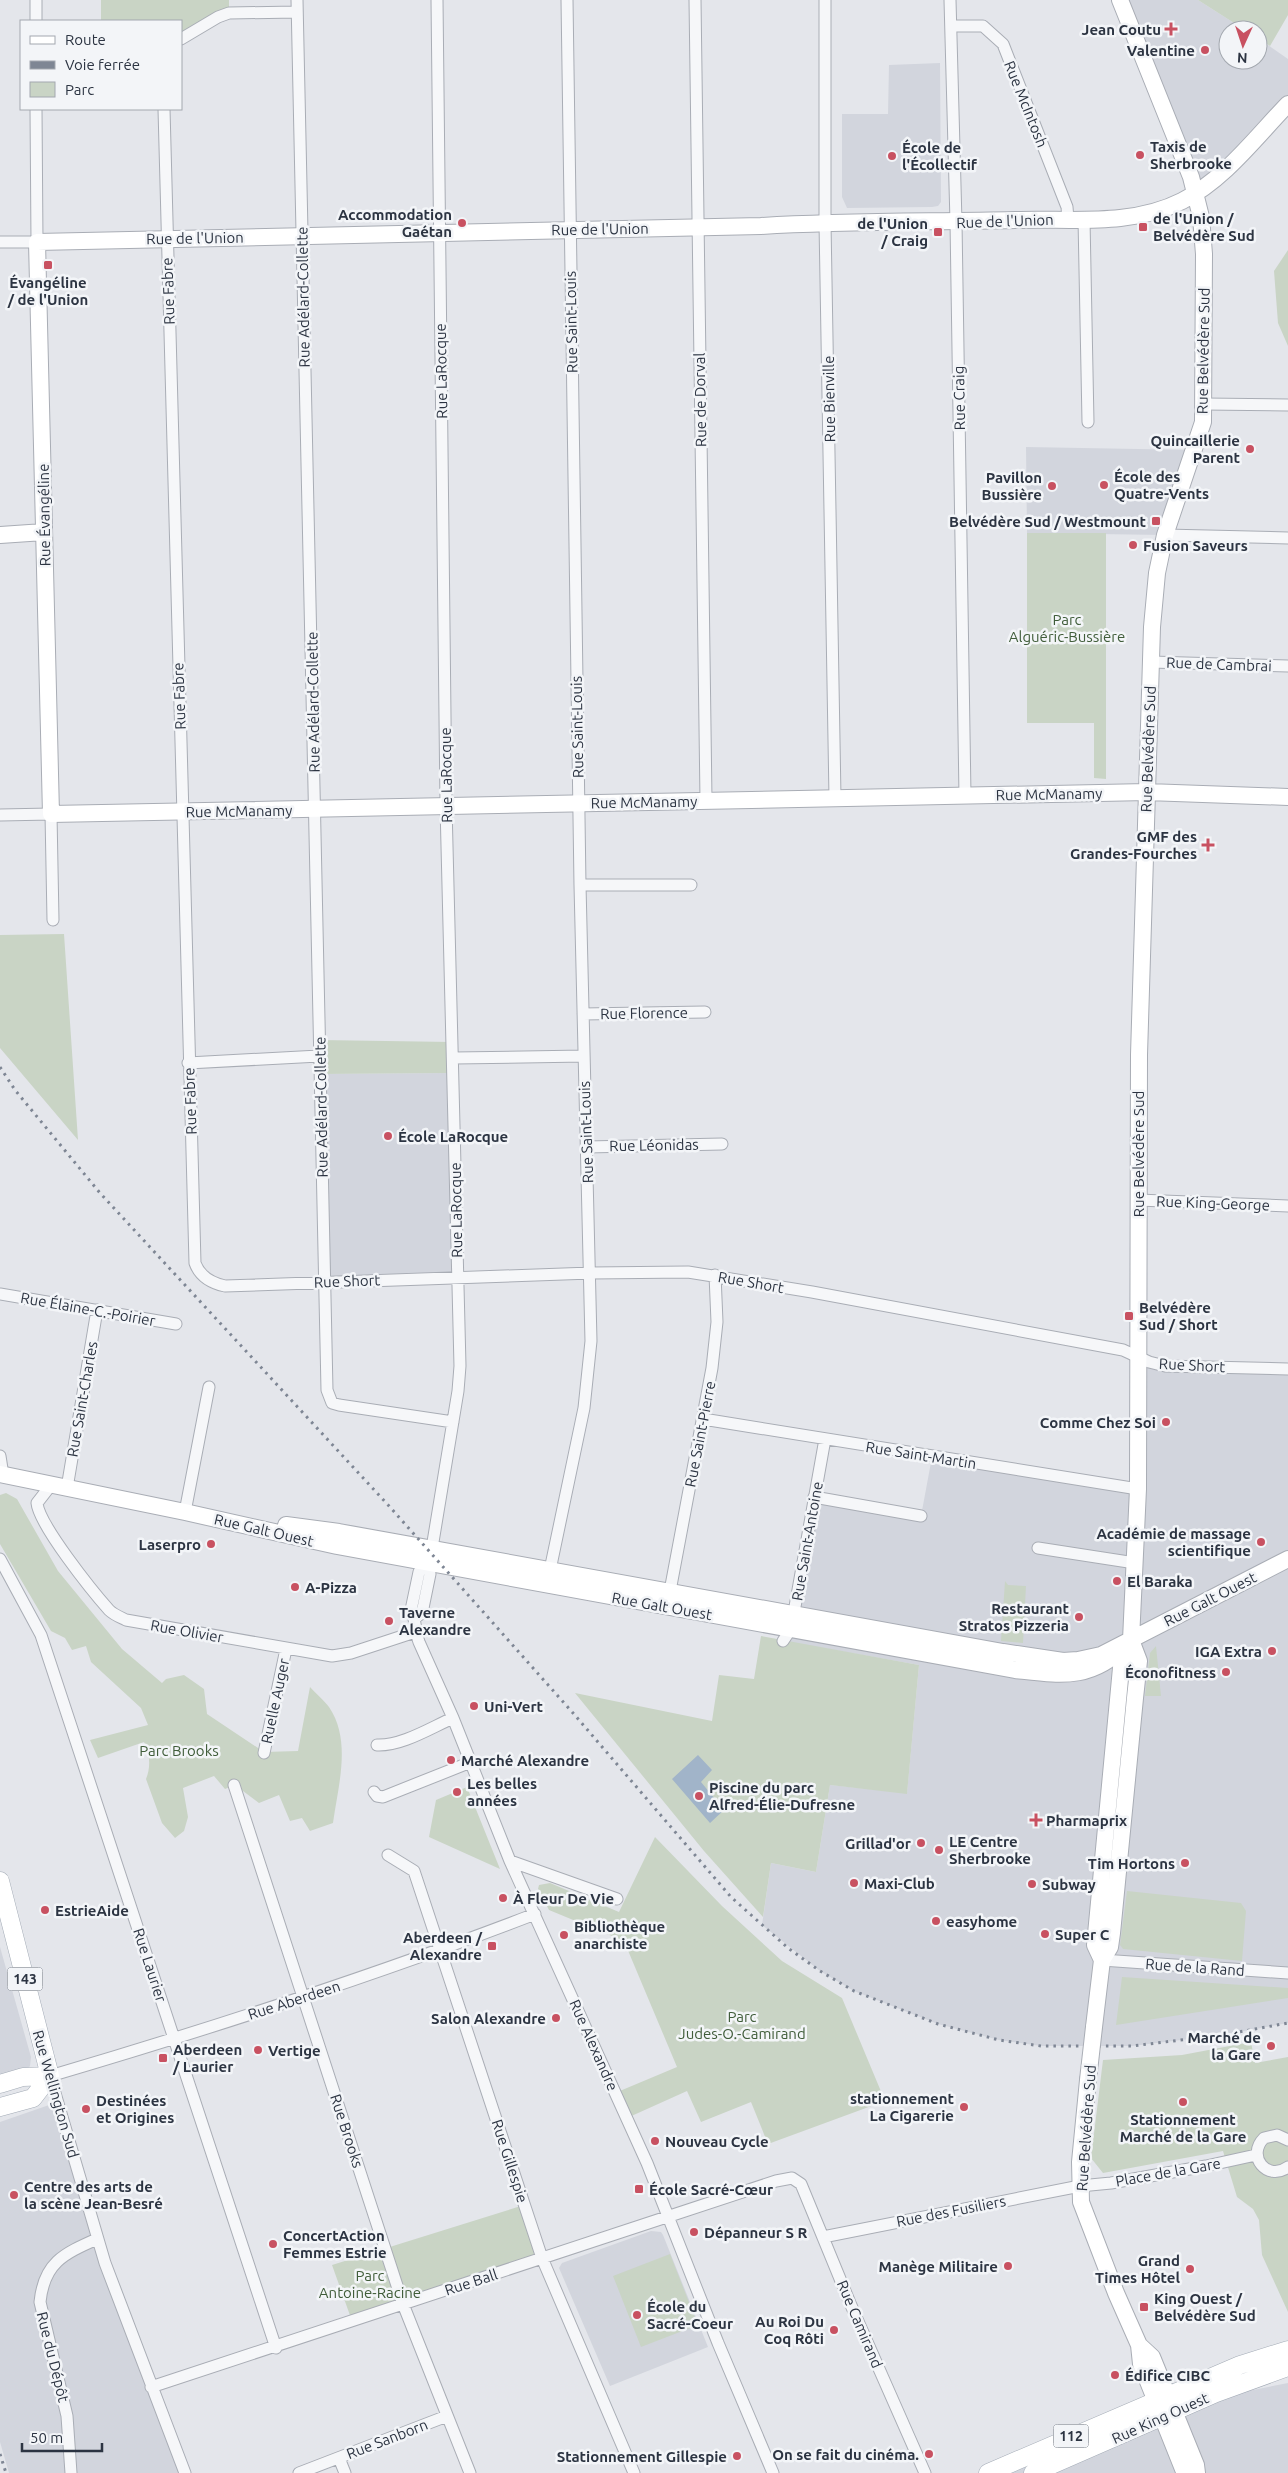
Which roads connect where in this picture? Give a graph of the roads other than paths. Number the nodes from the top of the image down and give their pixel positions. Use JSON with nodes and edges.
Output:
{"nodes":[{"id":1,"x":36,"y":0,"type":"edge"},
{"id":2,"x":297,"y":0,"type":"edge"},
{"id":3,"x":437,"y":0,"type":"edge"},
{"id":4,"x":567,"y":0,"type":"edge"},
{"id":5,"x":695,"y":0,"type":"edge"},
{"id":6,"x":825,"y":0,"type":"edge"},
{"id":7,"x":950,"y":0,"type":"edge"},
{"id":8,"x":1120,"y":0,"type":"edge"},
{"id":9,"x":296,"y":12,"type":"junction"},
{"id":10,"x":36,"y":20,"type":"edge"},
{"id":11,"x":951,"y":26,"type":"junction"},
{"id":12,"x":182,"y":38,"type":"edge"},
{"id":13,"x":1288,"y":104,"type":"edge"},
{"id":14,"x":36,"y":110,"type":"edge"},
{"id":15,"x":164,"y":110,"type":"edge"},
{"id":16,"x":1196,"y":193,"type":"junction"},
{"id":17,"x":1076,"y":219,"type":"junction"},
{"id":18,"x":825,"y":222,"type":"junction"},
{"id":19,"x":956,"y":222,"type":"junction"},
{"id":20,"x":697,"y":227,"type":"junction"},
{"id":21,"x":570,"y":230,"type":"junction"},
{"id":22,"x":440,"y":233,"type":"junction"},
{"id":23,"x":301,"y":237,"type":"junction"},
{"id":24,"x":167,"y":238,"type":"junction"},
{"id":25,"x":0,"y":242,"type":"edge"},
{"id":26,"x":37,"y":242,"type":"junction"},
{"id":27,"x":1204,"y":404,"type":"junction"},
{"id":28,"x":1288,"y":405,"type":"edge"},
{"id":29,"x":1088,"y":422,"type":"dead end"},
{"id":30,"x":44,"y":532,"type":"junction"},
{"id":31,"x":0,"y":535,"type":"edge"},
{"id":32,"x":1165,"y":535,"type":"junction"},
{"id":33,"x":1288,"y":538,"type":"edge"},
{"id":34,"x":1151,"y":662,"type":"junction"},
{"id":35,"x":1288,"y":666,"type":"edge"},
{"id":36,"x":1147,"y":792,"type":"junction"},
{"id":37,"x":965,"y":796,"type":"junction"},
{"id":38,"x":1288,"y":797,"type":"edge"},
{"id":39,"x":836,"y":798,"type":"junction"},
{"id":40,"x":706,"y":800,"type":"junction"},
{"id":41,"x":578,"y":803,"type":"junction"},
{"id":42,"x":446,"y":806,"type":"junction"},
{"id":43,"x":315,"y":809,"type":"junction"},
{"id":44,"x":183,"y":812,"type":"junction"},
{"id":45,"x":0,"y":814,"type":"edge"},
{"id":46,"x":50,"y":814,"type":"junction"},
{"id":47,"x":691,"y":885,"type":"dead end"},
{"id":48,"x":580,"y":886,"type":"junction"},
{"id":49,"x":53,"y":920,"type":"dead end"},
{"id":50,"x":705,"y":1012,"type":"dead end"},
{"id":51,"x":583,"y":1014,"type":"junction"},
{"id":52,"x":319,"y":1056,"type":"junction"},
{"id":53,"x":584,"y":1056,"type":"junction"},
{"id":54,"x":454,"y":1058,"type":"junction"},
{"id":55,"x":188,"y":1063,"type":"junction"},
{"id":56,"x":722,"y":1144,"type":"dead end"},
{"id":57,"x":586,"y":1147,"type":"junction"},
{"id":58,"x":1138,"y":1200,"type":"junction"},
{"id":59,"x":1288,"y":1206,"type":"edge"},
{"id":60,"x":591,"y":1272,"type":"junction"},
{"id":61,"x":715,"y":1275,"type":"junction"},
{"id":62,"x":458,"y":1278,"type":"junction"},
{"id":63,"x":206,"y":1279,"type":"joint"},
{"id":64,"x":324,"y":1281,"type":"junction"},
{"id":65,"x":0,"y":1294,"type":"edge"},
{"id":66,"x":97,"y":1310,"type":"junction"},
{"id":67,"x":176,"y":1324,"type":"dead end"},
{"id":68,"x":1139,"y":1358,"type":"junction"},
{"id":69,"x":1288,"y":1370,"type":"edge"},
{"id":70,"x":208,"y":1387,"type":"dead end"},
{"id":71,"x":703,"y":1419,"type":"junction"},
{"id":72,"x":453,"y":1422,"type":"junction"},
{"id":73,"x":825,"y":1439,"type":"junction"},
{"id":74,"x":0,"y":1456,"type":"edge"},
{"id":75,"x":2,"y":1474,"type":"edge"},
{"id":76,"x":59,"y":1487,"type":"junction"},
{"id":77,"x":1138,"y":1489,"type":"junction"},
{"id":78,"x":814,"y":1496,"type":"junction"},
{"id":79,"x":185,"y":1512,"type":"junction"},
{"id":80,"x":921,"y":1516,"type":"dead end"},
{"id":81,"x":1038,"y":1548,"type":"dead end"},
{"id":82,"x":429,"y":1556,"type":"junction"},
{"id":83,"x":1288,"y":1559,"type":"edge"},
{"id":84,"x":0,"y":1560,"type":"edge"},
{"id":85,"x":1135,"y":1563,"type":"junction"},
{"id":86,"x":550,"y":1570,"type":"junction"},
{"id":87,"x":670,"y":1591,"type":"junction"},
{"id":88,"x":790,"y":1628,"type":"junction"},
{"id":89,"x":415,"y":1632,"type":"junction"},
{"id":90,"x":1131,"y":1640,"type":"junction"},
{"id":91,"x":286,"y":1649,"type":"junction"},
{"id":92,"x":453,"y":1718,"type":"junction"},
{"id":93,"x":377,"y":1745,"type":"dead end"},
{"id":94,"x":264,"y":1752,"type":"dead end"},
{"id":95,"x":471,"y":1762,"type":"junction"},
{"id":96,"x":234,"y":1785,"type":"dead end"},
{"id":97,"x":374,"y":1792,"type":"dead end"},
{"id":98,"x":388,"y":1856,"type":"dead end"},
{"id":99,"x":510,"y":1861,"type":"junction"},
{"id":100,"x":0,"y":1881,"type":"edge"},
{"id":101,"x":617,"y":1899,"type":"dead end"},
{"id":102,"x":535,"y":1914,"type":"junction"},
{"id":103,"x":440,"y":1950,"type":"junction"},
{"id":104,"x":1102,"y":1960,"type":"junction"},
{"id":105,"x":1288,"y":1973,"type":"edge"},
{"id":106,"x":303,"y":1997,"type":"junction"},
{"id":107,"x":174,"y":2039,"type":"junction"},
{"id":108,"x":50,"y":2076,"type":"junction"},
{"id":109,"x":0,"y":2084,"type":"edge"},
{"id":110,"x":0,"y":2107,"type":"edge"},
{"id":111,"x":1288,"y":2140,"type":"edge"},
{"id":112,"x":1256,"y":2155,"type":"junction"},
{"id":113,"x":1288,"y":2166,"type":"edge"},
{"id":114,"x":792,"y":2178,"type":"joint"},
{"id":115,"x":1080,"y":2186,"type":"junction"},
{"id":116,"x":668,"y":2218,"type":"junction"},
{"id":117,"x":823,"y":2237,"type":"junction"},
{"id":118,"x":97,"y":2239,"type":"junction"},
{"id":119,"x":542,"y":2258,"type":"junction"},
{"id":120,"x":403,"y":2304,"type":"junction"},
{"id":121,"x":276,"y":2348,"type":"junction"},
{"id":122,"x":1288,"y":2350,"type":"edge"},
{"id":123,"x":1288,"y":2368,"type":"edge"},
{"id":124,"x":151,"y":2387,"type":"junction"},
{"id":125,"x":1165,"y":2406,"type":"junction"},
{"id":126,"x":447,"y":2416,"type":"junction"},
{"id":127,"x":340,"y":2458,"type":"junction"},
{"id":128,"x":71,"y":2473,"type":"edge"},
{"id":129,"x":185,"y":2473,"type":"edge"},
{"id":130,"x":299,"y":2473,"type":"edge"},
{"id":131,"x":345,"y":2473,"type":"edge"},
{"id":132,"x":470,"y":2473,"type":"edge"},
{"id":133,"x":634,"y":2473,"type":"edge"},
{"id":134,"x":773,"y":2473,"type":"edge"},
{"id":135,"x":925,"y":2473,"type":"edge"},
{"id":136,"x":988,"y":2473,"type":"edge"},
{"id":137,"x":1033,"y":2473,"type":"edge"},
{"id":138,"x":1186,"y":2473,"type":"edge"},
{"id":139,"x":1196,"y":2473,"type":"edge"}],
"edges":[{"from":1,"to":10,"type":"street"},
{"from":2,"to":9,"type":"street","name":"Rue Adélard-Collette"},
{"from":3,"to":22,"type":"street","name":"Rue LaRocque"},
{"from":4,"to":21,"type":"street","name":"Rue Saint-Louis"},
{"from":5,"to":20,"type":"street","name":"Rue de Dorval"},
{"from":6,"to":18,"type":"street","name":"Rue Bienville"},
{"from":7,"to":11,"type":"street","name":"Rue Craig"},
{"from":8,"to":16,"type":"street","name":"Rue Belvédère Sud"},
{"from":9,"to":12,"type":"street"},
{"from":9,"to":23,"type":"street","name":"Rue Adélard-Collette"},
{"from":11,"to":17,"type":"street","name":"Rue McIntosh"},
{"from":11,"to":19,"type":"street","name":"Rue Craig"},
{"from":13,"to":16,"type":"street","name":"Rue de l'Union"},
{"from":14,"to":26,"type":"street","name":"Rue Évangéline"},
{"from":15,"to":24,"type":"street","name":"Rue Fabre"},
{"from":16,"to":17,"type":"street","name":"Rue de l'Union"},
{"from":16,"to":27,"type":"street","name":"Rue Belvédère Sud"},
{"from":17,"to":19,"type":"street","name":"Rue de l'Union"},
{"from":17,"to":29,"type":"street","name":"Rue McIntosh"},
{"from":18,"to":19,"type":"street","name":"Rue de l'Union"},
{"from":18,"to":20,"type":"street","name":"Rue de l'Union"},
{"from":18,"to":39,"type":"street","name":"Rue Bienville"},
{"from":19,"to":37,"type":"street","name":"Rue Craig"},
{"from":20,"to":21,"type":"street","name":"Rue de l'Union"},
{"from":20,"to":40,"type":"street","name":"Rue de Dorval"},
{"from":21,"to":22,"type":"street","name":"Rue de l'Union"},
{"from":21,"to":41,"type":"street","name":"Rue Saint-Louis"},
{"from":22,"to":23,"type":"street","name":"Rue de l'Union"},
{"from":22,"to":42,"type":"street","name":"Rue LaRocque"},
{"from":23,"to":24,"type":"street","name":"Rue de l'Union"},
{"from":23,"to":43,"type":"street","name":"Rue Adélard-Collette"},
{"from":24,"to":26,"type":"street","name":"Rue de l'Union"},
{"from":24,"to":44,"type":"street","name":"Rue Fabre"},
{"from":25,"to":26,"type":"street","name":"Rue de l'Union"},
{"from":26,"to":30,"type":"street","name":"Rue Évangéline"},
{"from":27,"to":28,"type":"street"},
{"from":27,"to":32,"type":"street","name":"Rue Belvédère Sud"},
{"from":30,"to":31,"type":"street"},
{"from":30,"to":46,"type":"street","name":"Rue Évangéline"},
{"from":32,"to":33,"type":"street"},
{"from":32,"to":34,"type":"street","name":"Rue Belvédère Sud"},
{"from":34,"to":35,"type":"street","name":"Rue de Cambrai"},
{"from":34,"to":36,"type":"street","name":"Rue Belvédère Sud"},
{"from":36,"to":37,"type":"street","name":"Rue McManamy"},
{"from":36,"to":38,"type":"street","name":"Rue McManamy"},
{"from":36,"to":58,"type":"street","name":"Rue Belvédère Sud"},
{"from":37,"to":39,"type":"street","name":"Rue McManamy"},
{"from":39,"to":40,"type":"street","name":"Rue McManamy"},
{"from":40,"to":41,"type":"street","name":"Rue McManamy"},
{"from":41,"to":42,"type":"street","name":"Rue McManamy"},
{"from":41,"to":48,"type":"street","name":"Rue Saint-Louis"},
{"from":42,"to":43,"type":"street","name":"Rue McManamy"},
{"from":42,"to":54,"type":"street","name":"Rue LaRocque"},
{"from":43,"to":44,"type":"street","name":"Rue McManamy"},
{"from":43,"to":52,"type":"street","name":"Rue Adélard-Collette"},
{"from":44,"to":46,"type":"street","name":"Rue McManamy"},
{"from":44,"to":55,"type":"street","name":"Rue Fabre"},
{"from":45,"to":46,"type":"street","name":"Rue McManamy"},
{"from":46,"to":49,"type":"street","name":"Rue Évangéline"},
{"from":47,"to":48,"type":"street"},
{"from":48,"to":51,"type":"street","name":"Rue Saint-Louis"},
{"from":50,"to":51,"type":"street","name":"Rue Florence"},
{"from":51,"to":53,"type":"street","name":"Rue Saint-Louis"},
{"from":52,"to":55,"type":"street"},
{"from":52,"to":64,"type":"street","name":"Rue Adélard-Collette"},
{"from":53,"to":54,"type":"street"},
{"from":53,"to":57,"type":"street","name":"Rue Saint-Louis"},
{"from":54,"to":62,"type":"street","name":"Rue LaRocque"},
{"from":55,"to":63,"type":"street","name":"Rue Fabre"},
{"from":56,"to":57,"type":"street","name":"Rue Léonidas"},
{"from":57,"to":60,"type":"street","name":"Rue Saint-Louis"},
{"from":58,"to":59,"type":"street","name":"Rue King-George"},
{"from":58,"to":68,"type":"street","name":"Rue Belvédère Sud"},
{"from":60,"to":61,"type":"street","name":"Rue Short"},
{"from":60,"to":62,"type":"street","name":"Rue Short"},
{"from":60,"to":86,"type":"street","name":"Rue Saint-Louis"},
{"from":61,"to":68,"type":"street","name":"Rue Short"},
{"from":61,"to":71,"type":"street","name":"Rue Saint-Pierre"},
{"from":62,"to":64,"type":"street","name":"Rue Short"},
{"from":62,"to":72,"type":"street","name":"Rue LaRocque"},
{"from":63,"to":64,"type":"street","name":"Rue Short"},
{"from":64,"to":72,"type":"street","name":"Rue Adélard-Collette"},
{"from":65,"to":66,"type":"street","name":"Rue Élaine-C.-Poirier"},
{"from":66,"to":67,"type":"street","name":"Rue Élaine-C.-Poirier"},
{"from":66,"to":76,"type":"street","name":"Rue Saint-Charles"},
{"from":68,"to":69,"type":"street","name":"Rue Short"},
{"from":68,"to":77,"type":"street","name":"Rue Belvédère Sud"},
{"from":70,"to":79,"type":"street"},
{"from":71,"to":73,"type":"street","name":"Rue Saint-Martin"},
{"from":71,"to":87,"type":"street","name":"Rue Saint-Pierre"},
{"from":72,"to":82,"type":"street","name":"Rue LaRocque"},
{"from":73,"to":77,"type":"street","name":"Rue Saint-Martin"},
{"from":73,"to":78,"type":"street","name":"Rue Saint-Antoine"},
{"from":74,"to":75,"type":"street"},
{"from":75,"to":76,"type":"street","name":"Rue Galt Ouest"},
{"from":76,"to":79,"type":"street","name":"Rue Galt Ouest"},
{"from":76,"to":91,"type":"street","name":"Rue Olivier"},
{"from":77,"to":85,"type":"street","name":"Rue Belvédère Sud"},
{"from":78,"to":80,"type":"street"},
{"from":78,"to":88,"type":"street","name":"Rue Saint-Antoine"},
{"from":79,"to":82,"type":"street","name":"Rue Galt Ouest"},
{"from":81,"to":85,"type":"street"},
{"from":82,"to":86,"type":"street","name":"Rue Galt Ouest"},
{"from":82,"to":88,"type":"street","name":"Rue Galt Ouest"},
{"from":82,"to":89,"type":"street","name":"Rue Alexandre"},
{"from":83,"to":90,"type":"street","name":"Rue Galt Ouest"},
{"from":84,"to":107,"type":"street","name":"Rue Laurier"},
{"from":85,"to":90,"type":"street","name":"Rue Belvédère Sud"},
{"from":86,"to":87,"type":"street","name":"Rue Galt Ouest"},
{"from":87,"to":88,"type":"street","name":"Rue Galt Ouest"},
{"from":88,"to":90,"type":"street","name":"Rue Galt Ouest"},
{"from":89,"to":91,"type":"street","name":"Rue Olivier"},
{"from":89,"to":92,"type":"street","name":"Rue Alexandre"},
{"from":90,"to":104,"type":"street","name":"Rue Belvédère Sud"},
{"from":91,"to":94,"type":"street","name":"Ruelle Auger"},
{"from":92,"to":93,"type":"street"},
{"from":92,"to":95,"type":"street","name":"Rue Alexandre"},
{"from":95,"to":97,"type":"street"},
{"from":95,"to":99,"type":"street","name":"Rue Alexandre"},
{"from":96,"to":106,"type":"street","name":"Rue Brooks"},
{"from":98,"to":103,"type":"street","name":"Rue Gillespie"},
{"from":99,"to":101,"type":"street"},
{"from":99,"to":102,"type":"street","name":"Rue Alexandre"},
{"from":100,"to":108,"type":"main road","name":"Rue Wellington Sud","number":"143"},
{"from":102,"to":103,"type":"street","name":"Rue Aberdeen"},
{"from":102,"to":116,"type":"street","name":"Rue Alexandre"},
{"from":103,"to":106,"type":"street","name":"Rue Aberdeen"},
{"from":103,"to":119,"type":"street","name":"Rue Gillespie"},
{"from":104,"to":105,"type":"street","name":"Rue de la Rand"},
{"from":104,"to":115,"type":"street","name":"Rue Belvédère Sud","bridge":true},
{"from":106,"to":107,"type":"street","name":"Rue Aberdeen"},
{"from":106,"to":120,"type":"street","name":"Rue Brooks"},
{"from":107,"to":108,"type":"street","name":"Rue Aberdeen"},
{"from":107,"to":121,"type":"street","name":"Rue Laurier"},
{"from":108,"to":109,"type":"main road","name":"Rue Aberdeen"},
{"from":108,"to":110,"type":"main road"},
{"from":108,"to":118,"type":"street","name":"Rue Wellington Sud"},
{"from":111,"to":112,"type":"street"},
{"from":112,"to":113,"type":"street"},
{"from":112,"to":115,"type":"street","name":"Place de la Gare"},
{"from":114,"to":116,"type":"street","name":"Rue Ball"},
{"from":114,"to":117,"type":"street","name":"Rue Camirand"},
{"from":115,"to":117,"type":"street","name":"Rue des Fusiliers"},
{"from":115,"to":125,"type":"street","name":"Rue Belvédère Sud"},
{"from":116,"to":119,"type":"street","name":"Rue Ball"},
{"from":116,"to":134,"type":"street","name":"Rue Alexandre"},
{"from":117,"to":135,"type":"street","name":"Rue Camirand"},
{"from":118,"to":124,"type":"street","name":"Rue Wellington Sud"},
{"from":118,"to":128,"type":"street","name":"Rue du Dépôt"},
{"from":119,"to":120,"type":"street","name":"Rue Ball"},
{"from":119,"to":133,"type":"street","name":"Rue Gillespie"},
{"from":120,"to":121,"type":"street","name":"Rue Ball"},
{"from":120,"to":126,"type":"street","name":"Rue Brooks"},
{"from":121,"to":124,"type":"street","name":"Rue Ball"},
{"from":122,"to":125,"type":"main road","name":"Rue King Ouest","number":"112"},
{"from":123,"to":125,"type":"main road","name":"Rue King Ouest","number":"112"},
{"from":124,"to":129,"type":"street","name":"Rue Wellington Sud"},
{"from":125,"to":136,"type":"main road","name":"Rue King Ouest","number":"112"},
{"from":125,"to":137,"type":"main road","name":"Rue King Ouest","number":"112"},
{"from":125,"to":138,"type":"street"},
{"from":125,"to":139,"type":"street"},
{"from":126,"to":127,"type":"street","name":"Rue Sanborn"},
{"from":126,"to":132,"type":"street","name":"Rue Brooks"},
{"from":127,"to":130,"type":"street","name":"Rue Sanborn"},
{"from":127,"to":131,"type":"street"}]}
